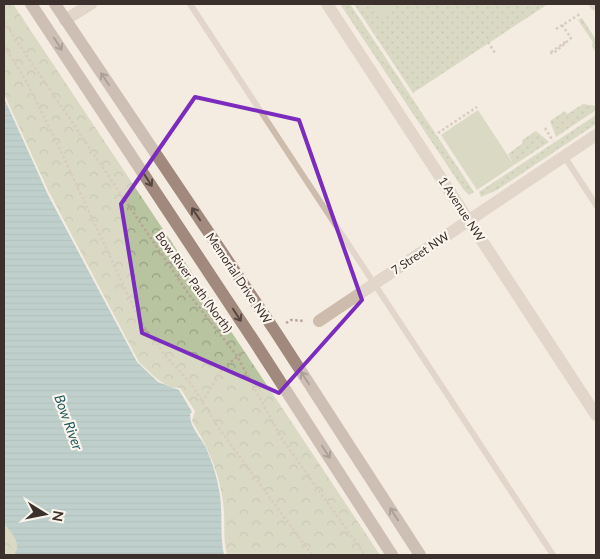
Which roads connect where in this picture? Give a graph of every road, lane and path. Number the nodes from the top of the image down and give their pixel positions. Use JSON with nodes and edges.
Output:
{"nodes":[{"id":1,"x":31,"y":4,"type":"edge"},
{"id":2,"x":54,"y":4,"type":"edge"},
{"id":3,"x":91,"y":4,"type":"edge"},
{"id":4,"x":190,"y":4,"type":"edge"},
{"id":5,"x":327,"y":4,"type":"edge"},
{"id":6,"x":580,"y":14,"type":"dead end"},
{"id":7,"x":65,"y":20,"type":"junction"},
{"id":8,"x":4,"y":22,"type":"edge"},
{"id":9,"x":562,"y":25,"type":"junction"},
{"id":10,"x":556,"y":29,"type":"dead end"},
{"id":11,"x":488,"y":42,"type":"dead end"},
{"id":12,"x":4,"y":46,"type":"edge"},
{"id":13,"x":495,"y":53,"type":"dead end"},
{"id":14,"x":550,"y":53,"type":"dead end"},
{"id":15,"x":477,"y":107,"type":"dead end"},
{"id":16,"x":545,"y":128,"type":"dead end"},
{"id":17,"x":438,"y":134,"type":"dead end"},
{"id":18,"x":596,"y":135,"type":"edge"},
{"id":19,"x":553,"y":141,"type":"dead end"},
{"id":20,"x":564,"y":156,"type":"junction"},
{"id":21,"x":596,"y":205,"type":"edge"},
{"id":22,"x":470,"y":220,"type":"junction"},
{"id":23,"x":376,"y":284,"type":"junction"},
{"id":24,"x":319,"y":321,"type":"joint"},
{"id":25,"x":285,"y":324,"type":"dead end"},
{"id":26,"x":243,"y":352,"type":"dead end"},
{"id":27,"x":237,"y":356,"type":"junction"},
{"id":28,"x":202,"y":402,"type":"junction"},
{"id":29,"x":596,"y":415,"type":"edge"},
{"id":30,"x":312,"y":555,"type":"edge"},
{"id":31,"x":365,"y":555,"type":"edge"},
{"id":32,"x":392,"y":555,"type":"edge"},
{"id":33,"x":420,"y":555,"type":"edge"},
{"id":34,"x":553,"y":555,"type":"edge"}],
"edges":[{"from":1,"to":32,"type":"main road","name":"Memorial Drive NW","one_way":true},
{"from":2,"to":7,"type":"main road","name":"Memorial Drive NW"},
{"from":3,"to":7,"type":"street"},
{"from":4,"to":23,"type":"lane"},
{"from":5,"to":22,"type":"street","name":"1 Avenue NW"},
{"from":6,"to":9,"type":"path"},
{"from":33,"to":7,"type":"main road","name":"Memorial Drive NW","one_way":true},
{"from":8,"to":27,"type":"path","name":"Bow River Path (North)"},
{"from":9,"to":10,"type":"path"},
{"from":9,"to":14,"type":"path"},
{"from":11,"to":13,"type":"path"},
{"from":12,"to":28,"type":"path"},
{"from":15,"to":17,"type":"path"},
{"from":16,"to":19,"type":"path"},
{"from":18,"to":20,"type":"street","name":"7 Street NW"},
{"from":20,"to":21,"type":"lane"},
{"from":20,"to":22,"type":"street","name":"7 Street NW"},
{"from":22,"to":23,"type":"street","name":"7 Street NW"},
{"from":22,"to":29,"type":"street","name":"1 Avenue NW"},
{"from":23,"to":24,"type":"street","name":"7 Street NW"},
{"from":23,"to":34,"type":"lane"},
{"from":24,"to":25,"type":"path"},
{"from":26,"to":27,"type":"path"},
{"from":27,"to":28,"type":"path"},
{"from":27,"to":31,"type":"path","name":"Bow River Path (North)"},
{"from":28,"to":30,"type":"path"}]}
